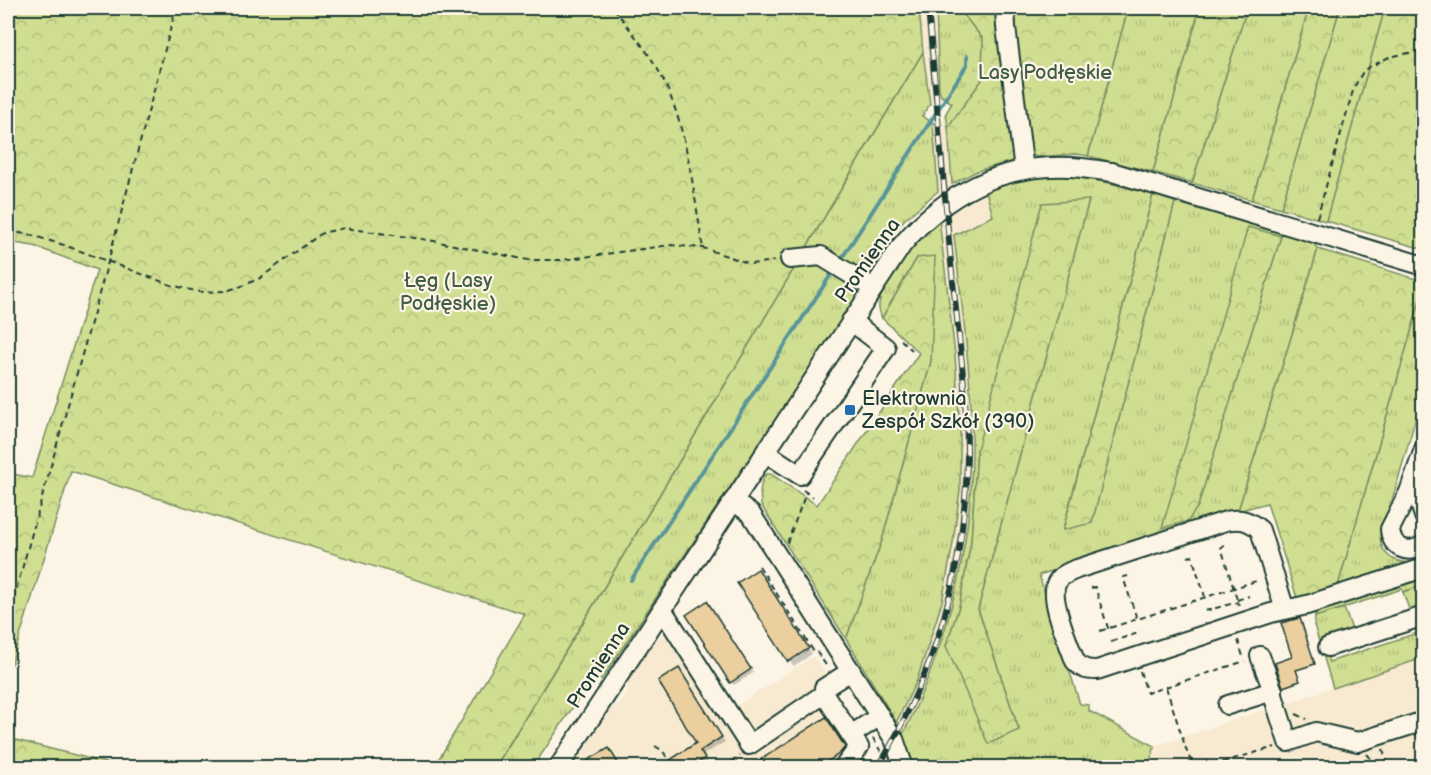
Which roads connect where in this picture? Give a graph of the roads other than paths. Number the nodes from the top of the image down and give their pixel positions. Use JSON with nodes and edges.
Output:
{"nodes":[{"id":1,"x":1005,"y":8,"type":"edge"},
{"id":2,"x":1024,"y":170,"type":"junction"},
{"id":3,"x":790,"y":259,"type":"road end"},
{"id":4,"x":1424,"y":266,"type":"edge"},
{"id":5,"x":873,"y":288,"type":"junction"},
{"id":6,"x":851,"y":321,"type":"junction"},
{"id":7,"x":765,"y":452,"type":"junction"},
{"id":8,"x":1421,"y":457,"type":"edge"},
{"id":9,"x":733,"y":501,"type":"junction"},
{"id":10,"x":1424,"y":517,"type":"edge"},
{"id":11,"x":1395,"y":518,"type":"junction"},
{"id":12,"x":1424,"y":544,"type":"edge"},
{"id":13,"x":1424,"y":568,"type":"edge"},
{"id":14,"x":662,"y":609,"type":"junction"},
{"id":15,"x":1285,"y":610,"type":"junction"},
{"id":16,"x":1424,"y":616,"type":"edge"},
{"id":17,"x":1328,"y":647,"type":"dead end"},
{"id":18,"x":1260,"y":656,"type":"road end"},
{"id":19,"x":837,"y":682,"type":"junction"},
{"id":20,"x":1273,"y":691,"type":"junction"},
{"id":21,"x":1228,"y":705,"type":"dead end"},
{"id":22,"x":1424,"y":721,"type":"edge"},
{"id":23,"x":865,"y":726,"type":"junction"},
{"id":24,"x":558,"y":768,"type":"edge"},
{"id":25,"x":843,"y":768,"type":"edge"},
{"id":26,"x":904,"y":768,"type":"edge"}],
"edges":[{"from":1,"to":2,"type":"street"},
{"from":2,"to":4,"type":"street","name":"Promienna"},
{"from":2,"to":5,"type":"street","name":"Promienna"},
{"from":3,"to":5,"type":"street"},
{"from":5,"to":6,"type":"street","name":"Promienna"},
{"from":6,"to":7,"type":"street","name":"Promienna"},
{"from":6,"to":7,"type":"street"},
{"from":7,"to":9,"type":"street","name":"Promienna"},
{"from":8,"to":10,"type":"street"},
{"from":8,"to":11,"type":"street"},
{"from":9,"to":14,"type":"street","name":"Promienna"},
{"from":9,"to":19,"type":"street"},
{"from":10,"to":11,"type":"street"},
{"from":11,"to":12,"type":"street"},
{"from":13,"to":15,"type":"street"},
{"from":14,"to":19,"type":"street"},
{"from":14,"to":24,"type":"street","name":"Promienna"},
{"from":15,"to":15,"type":"street"},
{"from":16,"to":17,"type":"street"},
{"from":18,"to":20,"type":"street"},
{"from":19,"to":23,"type":"street"},
{"from":19,"to":23,"type":"street"},
{"from":20,"to":21,"type":"street"},
{"from":20,"to":22,"type":"street"},
{"from":23,"to":25,"type":"street"},
{"from":23,"to":26,"type":"street"}]}
